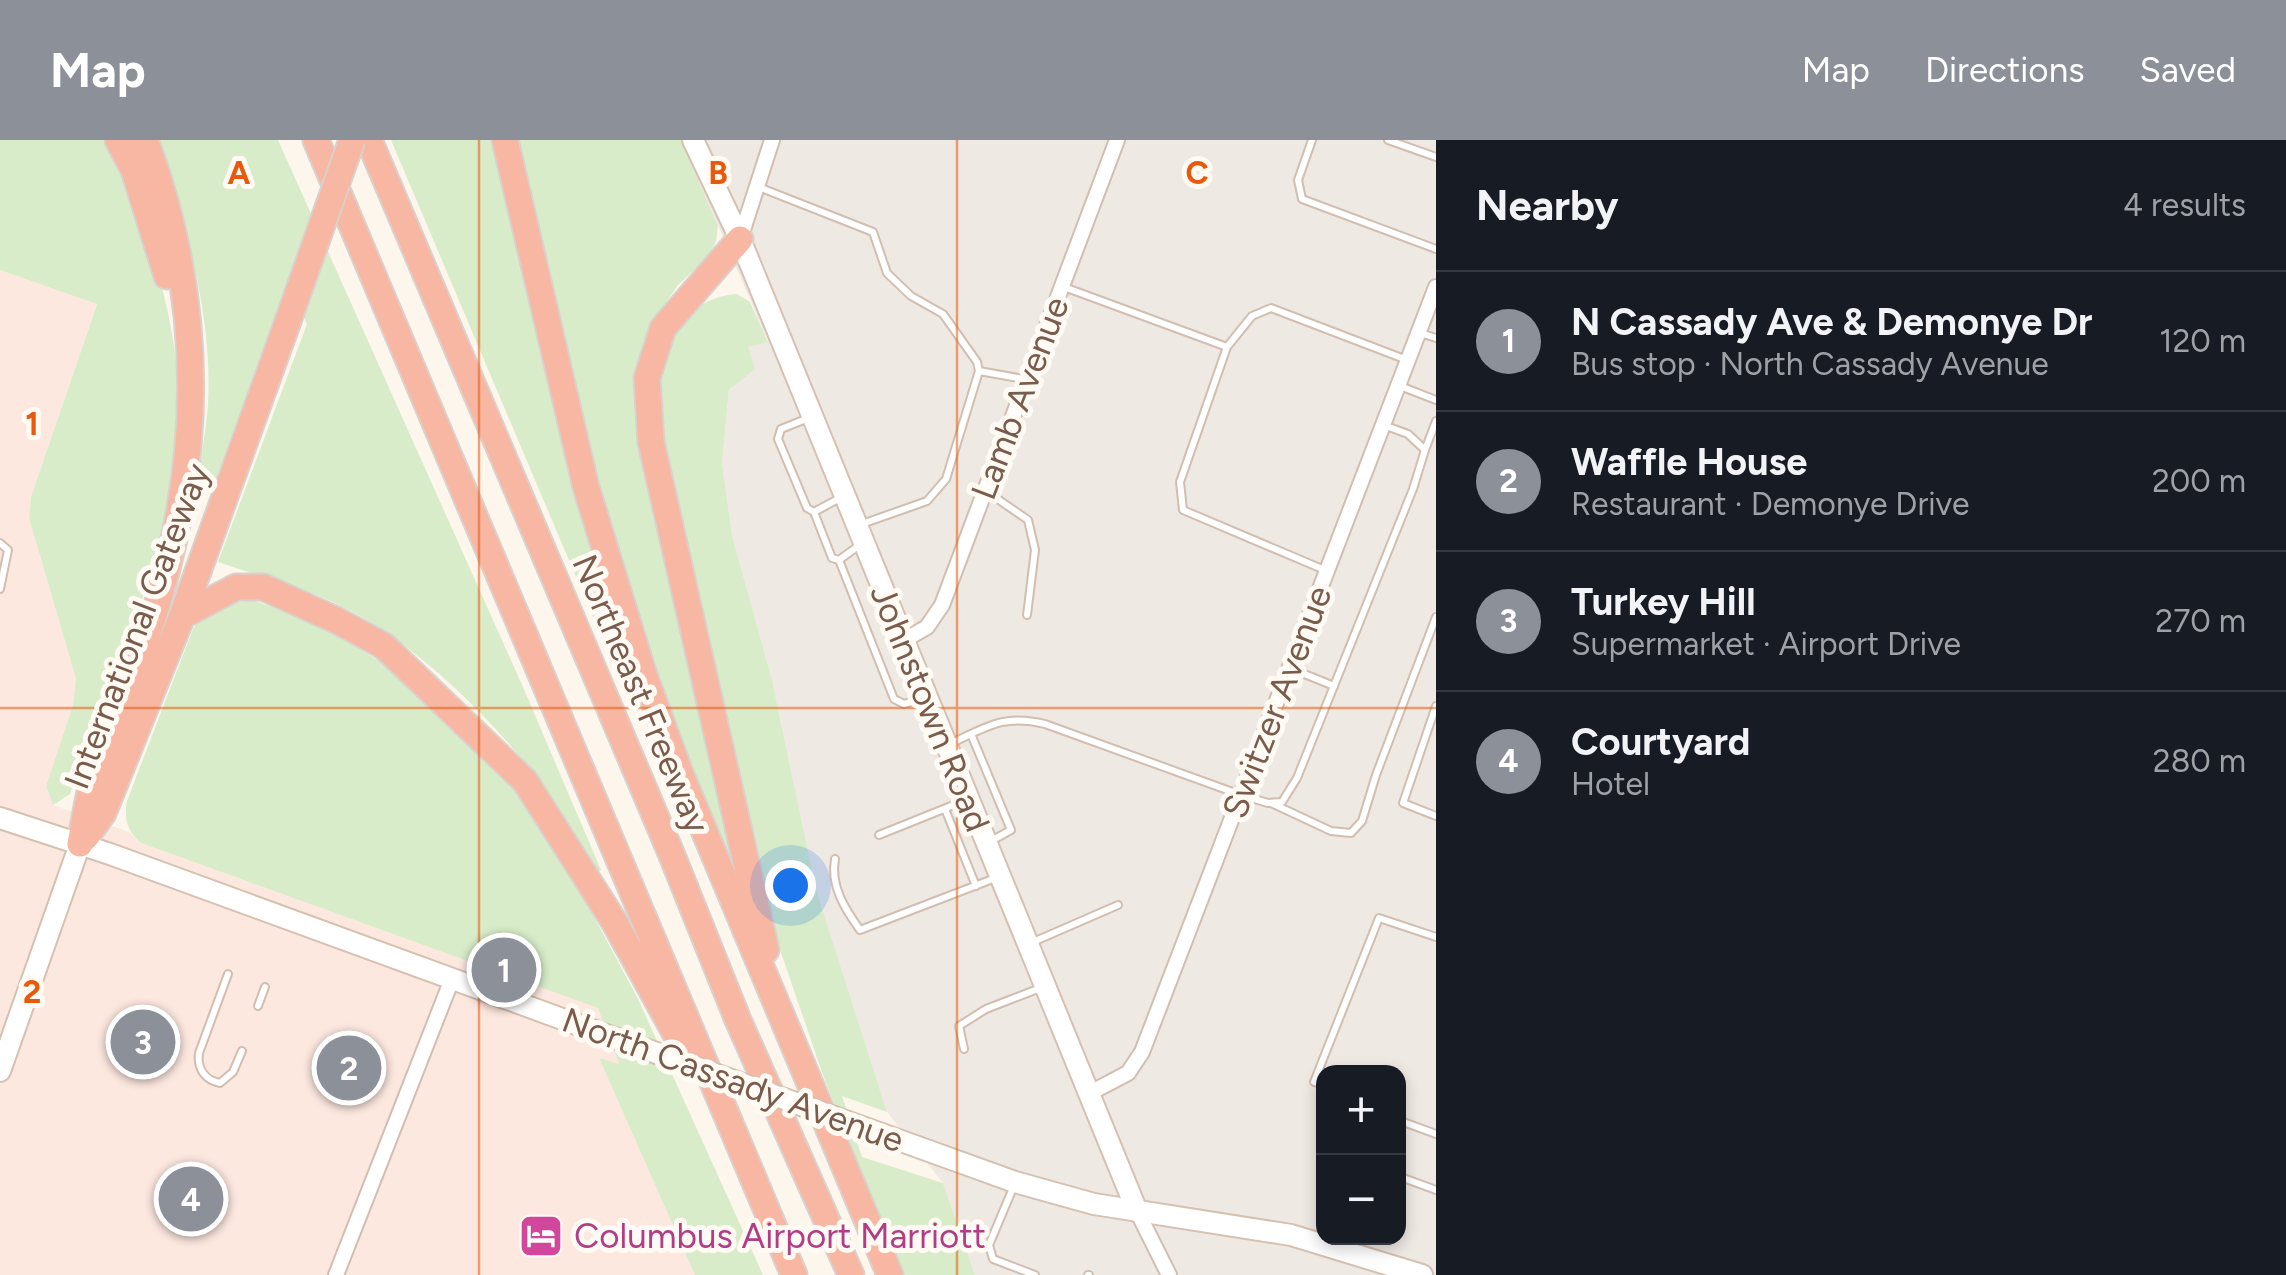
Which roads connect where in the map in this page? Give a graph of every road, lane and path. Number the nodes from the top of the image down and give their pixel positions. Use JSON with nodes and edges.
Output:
{"nodes":[{"id":1,"x":118,"y":140,"type":"edge"},
{"id":2,"x":145,"y":140,"type":"edge"},
{"id":3,"x":314,"y":140,"type":"edge"},
{"id":4,"x":352,"y":140,"type":"edge"},
{"id":5,"x":369,"y":140,"type":"edge"},
{"id":6,"x":505,"y":140,"type":"edge"},
{"id":7,"x":694,"y":140,"type":"edge"},
{"id":8,"x":772,"y":140,"type":"edge"},
{"id":9,"x":1312,"y":140,"type":"edge"},
{"id":10,"x":1388,"y":140,"type":"edge"},
{"id":11,"x":1114,"y":141,"type":"edge"},
{"id":12,"x":1436,"y":157,"type":"edge"},
{"id":13,"x":755,"y":186,"type":"junction"},
{"id":14,"x":740,"y":239,"type":"junction"},
{"id":15,"x":1436,"y":249,"type":"edge"},
{"id":16,"x":1062,"y":286,"type":"junction"},
{"id":17,"x":1436,"y":286,"type":"edge"},
{"id":18,"x":1418,"y":333,"type":"junction"},
{"id":19,"x":1436,"y":338,"type":"edge"},
{"id":20,"x":1227,"y":347,"type":"junction"},
{"id":21,"x":1408,"y":361,"type":"junction"},
{"id":22,"x":979,"y":371,"type":"junction"},
{"id":23,"x":1027,"y":380,"type":"junction"},
{"id":24,"x":1398,"y":385,"type":"junction"},
{"id":25,"x":193,"y":398,"type":"junction"},
{"id":26,"x":1436,"y":400,"type":"edge"},
{"id":27,"x":812,"y":416,"type":"junction"},
{"id":28,"x":1436,"y":420,"type":"edge"},
{"id":29,"x":1383,"y":425,"type":"junction"},
{"id":30,"x":1425,"y":450,"type":"junction"},
{"id":31,"x":985,"y":490,"type":"junction"},
{"id":32,"x":844,"y":496,"type":"junction"},
{"id":33,"x":814,"y":512,"type":"junction"},
{"id":34,"x":860,"y":534,"type":"junction"},
{"id":35,"x":0,"y":543,"type":"edge"},
{"id":36,"x":839,"y":560,"type":"junction"},
{"id":37,"x":1327,"y":572,"type":"junction"},
{"id":38,"x":0,"y":589,"type":"edge"},
{"id":39,"x":1026,"y":615,"type":"dead end"},
{"id":40,"x":182,"y":616,"type":"junction"},
{"id":41,"x":1436,"y":617,"type":"edge"},
{"id":42,"x":903,"y":641,"type":"junction"},
{"id":43,"x":1291,"y":668,"type":"junction"},
{"id":44,"x":1334,"y":686,"type":"junction"},
{"id":45,"x":926,"y":697,"type":"junction"},
{"id":46,"x":1436,"y":706,"type":"edge"},
{"id":47,"x":971,"y":734,"type":"junction"},
{"id":48,"x":946,"y":745,"type":"junction"},
{"id":49,"x":1241,"y":796,"type":"junction"},
{"id":50,"x":968,"y":799,"type":"junction"},
{"id":51,"x":1270,"y":803,"type":"junction"},
{"id":52,"x":944,"y":809,"type":"junction"},
{"id":53,"x":1436,"y":816,"type":"edge"},
{"id":54,"x":0,"y":818,"type":"edge"},
{"id":55,"x":880,"y":836,"type":"dead end"},
{"id":56,"x":80,"y":844,"type":"junction"},
{"id":57,"x":986,"y":844,"type":"junction"},
{"id":58,"x":835,"y":858,"type":"dead end"},
{"id":59,"x":999,"y":877,"type":"junction"},
{"id":60,"x":976,"y":886,"type":"junction"},
{"id":61,"x":1118,"y":905,"type":"dead end"},
{"id":62,"x":1436,"y":936,"type":"edge"},
{"id":63,"x":1027,"y":944,"type":"junction"},
{"id":64,"x":228,"y":974,"type":"dead end"},
{"id":65,"x":452,"y":979,"type":"junction"},
{"id":66,"x":1044,"y":986,"type":"junction"},
{"id":67,"x":265,"y":988,"type":"dead end"},
{"id":68,"x":258,"y":1006,"type":"dead end"},
{"id":69,"x":787,"y":1027,"type":"junction"},
{"id":70,"x":964,"y":1049,"type":"dead end"},
{"id":71,"x":242,"y":1051,"type":"dead end"},
{"id":72,"x":1321,"y":1065,"type":"edge"},
{"id":73,"x":0,"y":1071,"type":"edge"},
{"id":74,"x":1088,"y":1094,"type":"junction"},
{"id":75,"x":1406,"y":1123,"type":"edge"},
{"id":76,"x":1436,"y":1134,"type":"edge"},
{"id":77,"x":740,"y":1144,"type":"junction"},
{"id":78,"x":1406,"y":1179,"type":"edge"},
{"id":79,"x":1015,"y":1182,"type":"junction"},
{"id":80,"x":1436,"y":1190,"type":"edge"},
{"id":81,"x":1138,"y":1211,"type":"junction"},
{"id":82,"x":1412,"y":1273,"type":"edge"},
{"id":83,"x":1164,"y":1274,"type":"edge"},
{"id":84,"x":336,"y":1275,"type":"edge"},
{"id":85,"x":794,"y":1275,"type":"edge"},
{"id":86,"x":851,"y":1275,"type":"edge"},
{"id":87,"x":890,"y":1275,"type":"edge"},
{"id":88,"x":1035,"y":1275,"type":"edge"}],
"edges":[{"from":1,"to":25,"type":"highway"},
{"from":2,"to":25,"type":"highway","name":"International Gateway"},
{"from":3,"to":77,"type":"highway"},
{"from":4,"to":40,"type":"highway","name":"International Gateway","bridge":true},
{"from":5,"to":86,"type":"highway","name":"Northeast Freeway"},
{"from":6,"to":69,"type":"highway"},
{"from":7,"to":14,"type":"main road","name":"Johnstown Road"},
{"from":8,"to":13,"type":"street"},
{"from":9,"to":15,"type":"lane"},
{"from":10,"to":12,"type":"lane"},
{"from":11,"to":16,"type":"street","name":"Lamb Avenue"},
{"from":13,"to":14,"type":"street"},
{"from":13,"to":22,"type":"lane"},
{"from":14,"to":27,"type":"main road","name":"Johnstown Road"},
{"from":14,"to":69,"type":"highway"},
{"from":16,"to":20,"type":"lane"},
{"from":16,"to":23,"type":"street","name":"Lamb Avenue"},
{"from":17,"to":18,"type":"street","name":"Switzer Avenue"},
{"from":18,"to":19,"type":"lane"},
{"from":18,"to":21,"type":"street","name":"Switzer Avenue"},
{"from":20,"to":21,"type":"lane"},
{"from":20,"to":37,"type":"lane"},
{"from":21,"to":24,"type":"street","name":"Switzer Avenue"},
{"from":22,"to":23,"type":"lane"},
{"from":22,"to":34,"type":"lane"},
{"from":23,"to":31,"type":"street","name":"Lamb Avenue"},
{"from":24,"to":26,"type":"lane"},
{"from":24,"to":29,"type":"street","name":"Switzer Avenue"},
{"from":25,"to":56,"type":"highway","name":"International Gateway"},
{"from":27,"to":32,"type":"main road","name":"Johnstown Road"},
{"from":27,"to":33,"type":"lane"},
{"from":28,"to":30,"type":"lane"},
{"from":29,"to":30,"type":"lane"},
{"from":29,"to":37,"type":"street","name":"Switzer Avenue"},
{"from":30,"to":44,"type":"lane"},
{"from":31,"to":39,"type":"lane"},
{"from":31,"to":42,"type":"street","name":"Lamb Avenue"},
{"from":32,"to":33,"type":"lane"},
{"from":32,"to":34,"type":"main road","name":"Johnstown Road"},
{"from":33,"to":36,"type":"lane"},
{"from":34,"to":36,"type":"lane"},
{"from":34,"to":42,"type":"main road","name":"Johnstown Road"},
{"from":35,"to":38,"type":"lane"},
{"from":36,"to":45,"type":"lane"},
{"from":37,"to":43,"type":"street","name":"Switzer Avenue"},
{"from":40,"to":56,"type":"highway","name":"International Gateway"},
{"from":40,"to":77,"type":"highway"},
{"from":41,"to":51,"type":"lane"},
{"from":42,"to":45,"type":"main road","name":"Johnstown Road"},
{"from":43,"to":44,"type":"lane"},
{"from":43,"to":49,"type":"street","name":"Switzer Avenue"},
{"from":44,"to":51,"type":"lane"},
{"from":45,"to":48,"type":"main road","name":"Johnstown Road"},
{"from":46,"to":53,"type":"lane"},
{"from":47,"to":48,"type":"lane"},
{"from":47,"to":49,"type":"lane"},
{"from":47,"to":57,"type":"lane"},
{"from":48,"to":50,"type":"main road","name":"Johnstown Road"},
{"from":49,"to":51,"type":"lane"},
{"from":49,"to":74,"type":"street","name":"Switzer Avenue"},
{"from":50,"to":52,"type":"lane"},
{"from":50,"to":57,"type":"main road","name":"Johnstown Road"},
{"from":52,"to":55,"type":"lane"},
{"from":52,"to":60,"type":"lane"},
{"from":54,"to":56,"type":"main road","name":"North Cassady Avenue"},
{"from":56,"to":65,"type":"main road","name":"North Cassady Avenue"},
{"from":56,"to":73,"type":"main road"},
{"from":57,"to":59,"type":"main road","name":"Johnstown Road"},
{"from":58,"to":60,"type":"lane"},
{"from":59,"to":60,"type":"lane"},
{"from":59,"to":63,"type":"main road","name":"Johnstown Road"},
{"from":61,"to":63,"type":"lane"},
{"from":62,"to":72,"type":"lane"},
{"from":63,"to":66,"type":"main road","name":"Johnstown Road"},
{"from":64,"to":71,"type":"lane"},
{"from":65,"to":79,"type":"main road","name":"North Cassady Avenue","bridge":true},
{"from":65,"to":84,"type":"street"},
{"from":66,"to":70,"type":"lane"},
{"from":66,"to":74,"type":"main road","name":"Johnstown Road"},
{"from":67,"to":68,"type":"lane"},
{"from":69,"to":87,"type":"highway"},
{"from":74,"to":81,"type":"main road","name":"Johnstown Road"},
{"from":75,"to":76,"type":"lane"},
{"from":77,"to":85,"type":"highway"},
{"from":78,"to":80,"type":"lane"},
{"from":79,"to":81,"type":"main road","name":"North Cassady Avenue"},
{"from":79,"to":88,"type":"lane"},
{"from":81,"to":82,"type":"main road","name":"North Cassady Avenue"},
{"from":81,"to":83,"type":"street","name":"Johnstown Road"}]}
